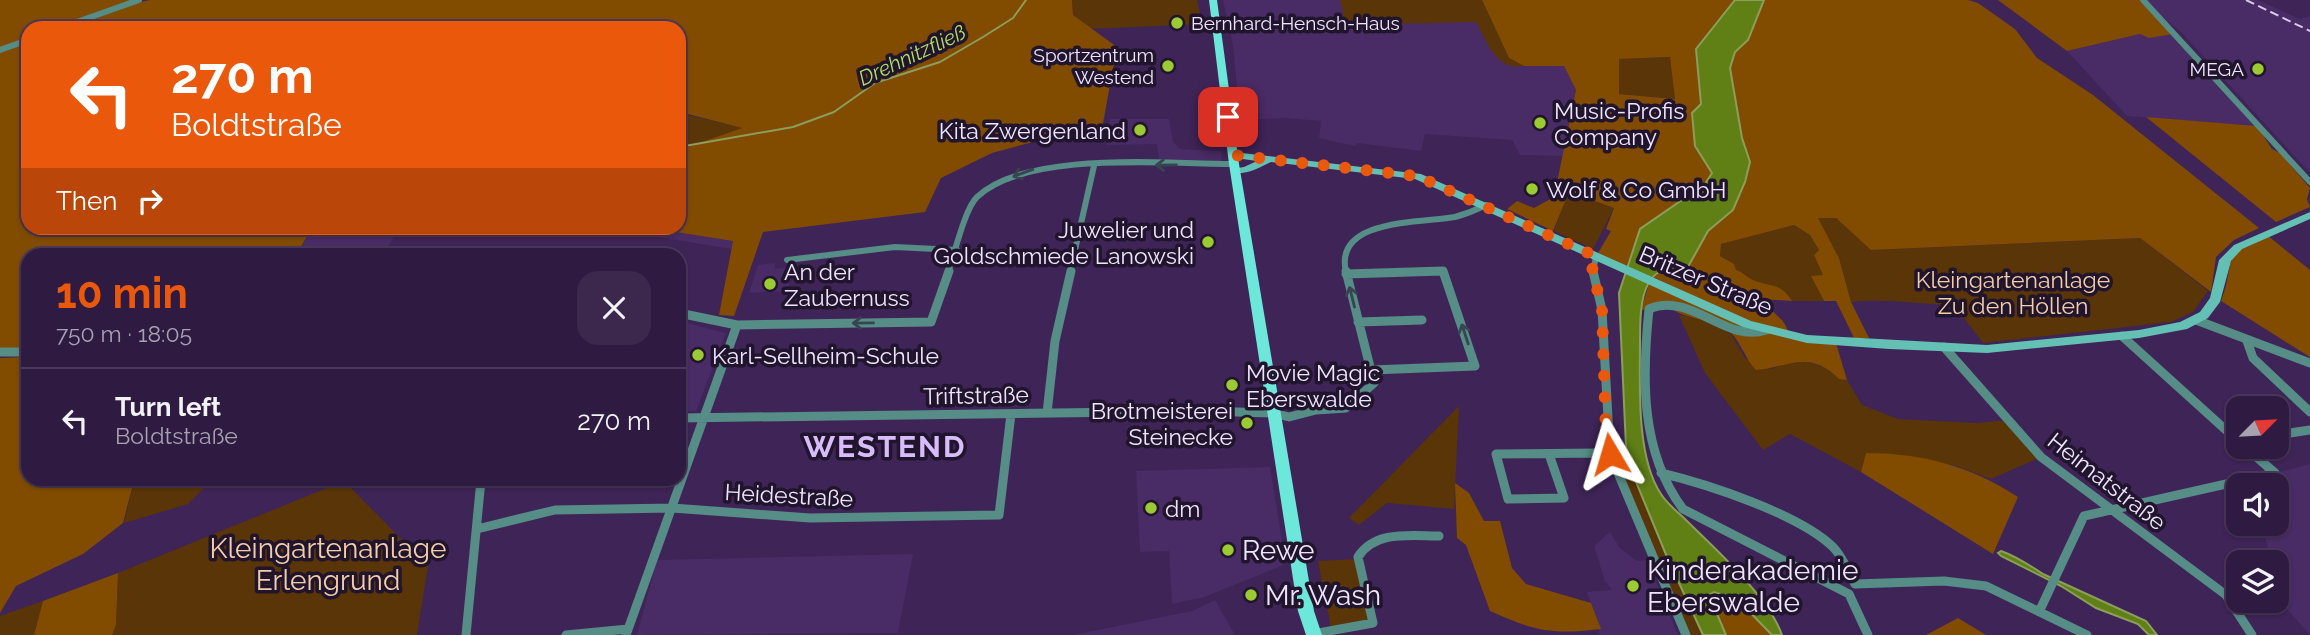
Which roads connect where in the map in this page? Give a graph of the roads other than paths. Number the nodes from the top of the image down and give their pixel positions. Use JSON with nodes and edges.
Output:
{"nodes":[{"id":1,"x":139,"y":0,"type":"edge"},
{"id":2,"x":1213,"y":0,"type":"edge"},
{"id":3,"x":2143,"y":0,"type":"edge"},
{"id":4,"x":80,"y":21,"type":"edge"},
{"id":5,"x":21,"y":42,"type":"edge"},
{"id":6,"x":0,"y":50,"type":"edge"},
{"id":7,"x":1270,"y":159,"type":"junction"},
{"id":8,"x":1234,"y":163,"type":"junction"},
{"id":9,"x":1094,"y":166,"type":"junction"},
{"id":10,"x":2310,"y":182,"type":"edge"},
{"id":11,"x":1486,"y":205,"type":"junction"},
{"id":12,"x":2310,"y":215,"type":"edge"},
{"id":13,"x":957,"y":250,"type":"junction"},
{"id":14,"x":1595,"y":256,"type":"junction"},
{"id":15,"x":787,"y":260,"type":"dead end"},
{"id":16,"x":1616,"y":265,"type":"joint"},
{"id":17,"x":1346,"y":274,"type":"junction"},
{"id":18,"x":686,"y":314,"type":"edge"},
{"id":19,"x":1422,"y":320,"type":"dead end"},
{"id":20,"x":2196,"y":320,"type":"junction"},
{"id":21,"x":1358,"y":322,"type":"junction"},
{"id":22,"x":737,"y":325,"type":"junction"},
{"id":23,"x":1766,"y":330,"type":"junction"},
{"id":24,"x":2122,"y":335,"type":"junction"},
{"id":25,"x":2247,"y":341,"type":"junction"},
{"id":26,"x":1944,"y":347,"type":"junction"},
{"id":27,"x":0,"y":352,"type":"edge"},
{"id":28,"x":21,"y":352,"type":"edge"},
{"id":29,"x":2310,"y":363,"type":"edge"},
{"id":30,"x":1371,"y":370,"type":"junction"},
{"id":31,"x":1273,"y":412,"type":"junction"},
{"id":32,"x":2310,"y":412,"type":"edge"},
{"id":33,"x":1047,"y":413,"type":"junction"},
{"id":34,"x":1011,"y":414,"type":"junction"},
{"id":35,"x":686,"y":418,"type":"edge"},
{"id":36,"x":705,"y":418,"type":"junction"},
{"id":37,"x":2226,"y":430,"type":"edge"},
{"id":38,"x":2310,"y":430,"type":"edge"},
{"id":39,"x":2289,"y":433,"type":"edge"},
{"id":40,"x":1549,"y":454,"type":"junction"},
{"id":41,"x":1610,"y":454,"type":"junction"},
{"id":42,"x":2259,"y":459,"type":"edge"},
{"id":43,"x":686,"y":470,"type":"edge"},
{"id":44,"x":1661,"y":473,"type":"junction"},
{"id":45,"x":481,"y":486,"type":"edge"},
{"id":46,"x":680,"y":486,"type":"edge"},
{"id":47,"x":672,"y":508,"type":"junction"},
{"id":48,"x":2110,"y":511,"type":"junction"},
{"id":49,"x":477,"y":529,"type":"junction"},
{"id":50,"x":1439,"y":536,"type":"dead end"},
{"id":51,"x":1855,"y":584,"type":"junction"},
{"id":52,"x":1849,"y":594,"type":"junction"},
{"id":53,"x":2039,"y":612,"type":"junction"},
{"id":54,"x":627,"y":632,"type":"edge"},
{"id":55,"x":1314,"y":634,"type":"edge"},
{"id":56,"x":466,"y":635,"type":"edge"},
{"id":57,"x":566,"y":635,"type":"edge"},
{"id":58,"x":1686,"y":635,"type":"edge"},
{"id":59,"x":1868,"y":635,"type":"edge"},
{"id":60,"x":2087,"y":635,"type":"edge"},
{"id":61,"x":2252,"y":635,"type":"edge"}],
"edges":[{"from":1,"to":4,"type":"street"},
{"from":2,"to":8,"type":"main road"},
{"from":3,"to":10,"type":"street"},
{"from":5,"to":6,"type":"street"},
{"from":7,"to":8,"type":"main road"},
{"from":7,"to":8,"type":"main road"},
{"from":7,"to":11,"type":"main road"},
{"from":8,"to":9,"type":"street","one_way":true},
{"from":8,"to":31,"type":"main road"},
{"from":9,"to":13,"type":"street","one_way":true},
{"from":9,"to":33,"type":"street"},
{"from":11,"to":14,"type":"main road"},
{"from":11,"to":17,"type":"street"},
{"from":12,"to":20,"type":"main road"},
{"from":13,"to":15,"type":"street"},
{"from":13,"to":22,"type":"street","one_way":true},
{"from":14,"to":16,"type":"main road"},
{"from":14,"to":41,"type":"street"},
{"from":16,"to":23,"type":"main road","name":"Britzer Straße"},
{"from":21,"to":17,"type":"street","one_way":true},
{"from":30,"to":17,"type":"street","one_way":true},
{"from":18,"to":22,"type":"street"},
{"from":19,"to":21,"type":"street"},
{"from":20,"to":24,"type":"main road","name":"Britzer Straße"},
{"from":20,"to":25,"type":"street"},
{"from":21,"to":30,"type":"street"},
{"from":22,"to":36,"type":"street"},
{"from":23,"to":26,"type":"main road","name":"Britzer Straße"},
{"from":23,"to":44,"type":"street"},
{"from":24,"to":26,"type":"main road","name":"Britzer Straße"},
{"from":24,"to":37,"type":"street"},
{"from":25,"to":29,"type":"street"},
{"from":25,"to":32,"type":"street"},
{"from":26,"to":48,"type":"street","name":"Heimatstraße"},
{"from":27,"to":28,"type":"street"},
{"from":30,"to":31,"type":"street","name":"Triftstraße"},
{"from":31,"to":33,"type":"street","name":"Triftstraße"},
{"from":31,"to":55,"type":"main road"},
{"from":33,"to":34,"type":"street","name":"Triftstraße"},
{"from":34,"to":36,"type":"street","name":"Triftstraße"},
{"from":34,"to":47,"type":"street","name":"Heidestraße"},
{"from":35,"to":36,"type":"street","name":"Triftstraße"},
{"from":36,"to":43,"type":"street"},
{"from":38,"to":39,"type":"street"},
{"from":40,"to":40,"type":"street"},
{"from":40,"to":41,"type":"street"},
{"from":41,"to":58,"type":"street"},
{"from":42,"to":48,"type":"street"},
{"from":44,"to":51,"type":"street"},
{"from":44,"to":52,"type":"street"},
{"from":45,"to":49,"type":"street"},
{"from":46,"to":47,"type":"street"},
{"from":47,"to":49,"type":"street","name":"Heidestraße"},
{"from":47,"to":54,"type":"street"},
{"from":48,"to":53,"type":"street"},
{"from":48,"to":61,"type":"street","name":"Heimatstraße"},
{"from":49,"to":56,"type":"street"},
{"from":50,"to":55,"type":"street"},
{"from":51,"to":52,"type":"street"},
{"from":51,"to":53,"type":"street"},
{"from":52,"to":59,"type":"street"},
{"from":53,"to":60,"type":"street"},
{"from":54,"to":57,"type":"street"}]}
